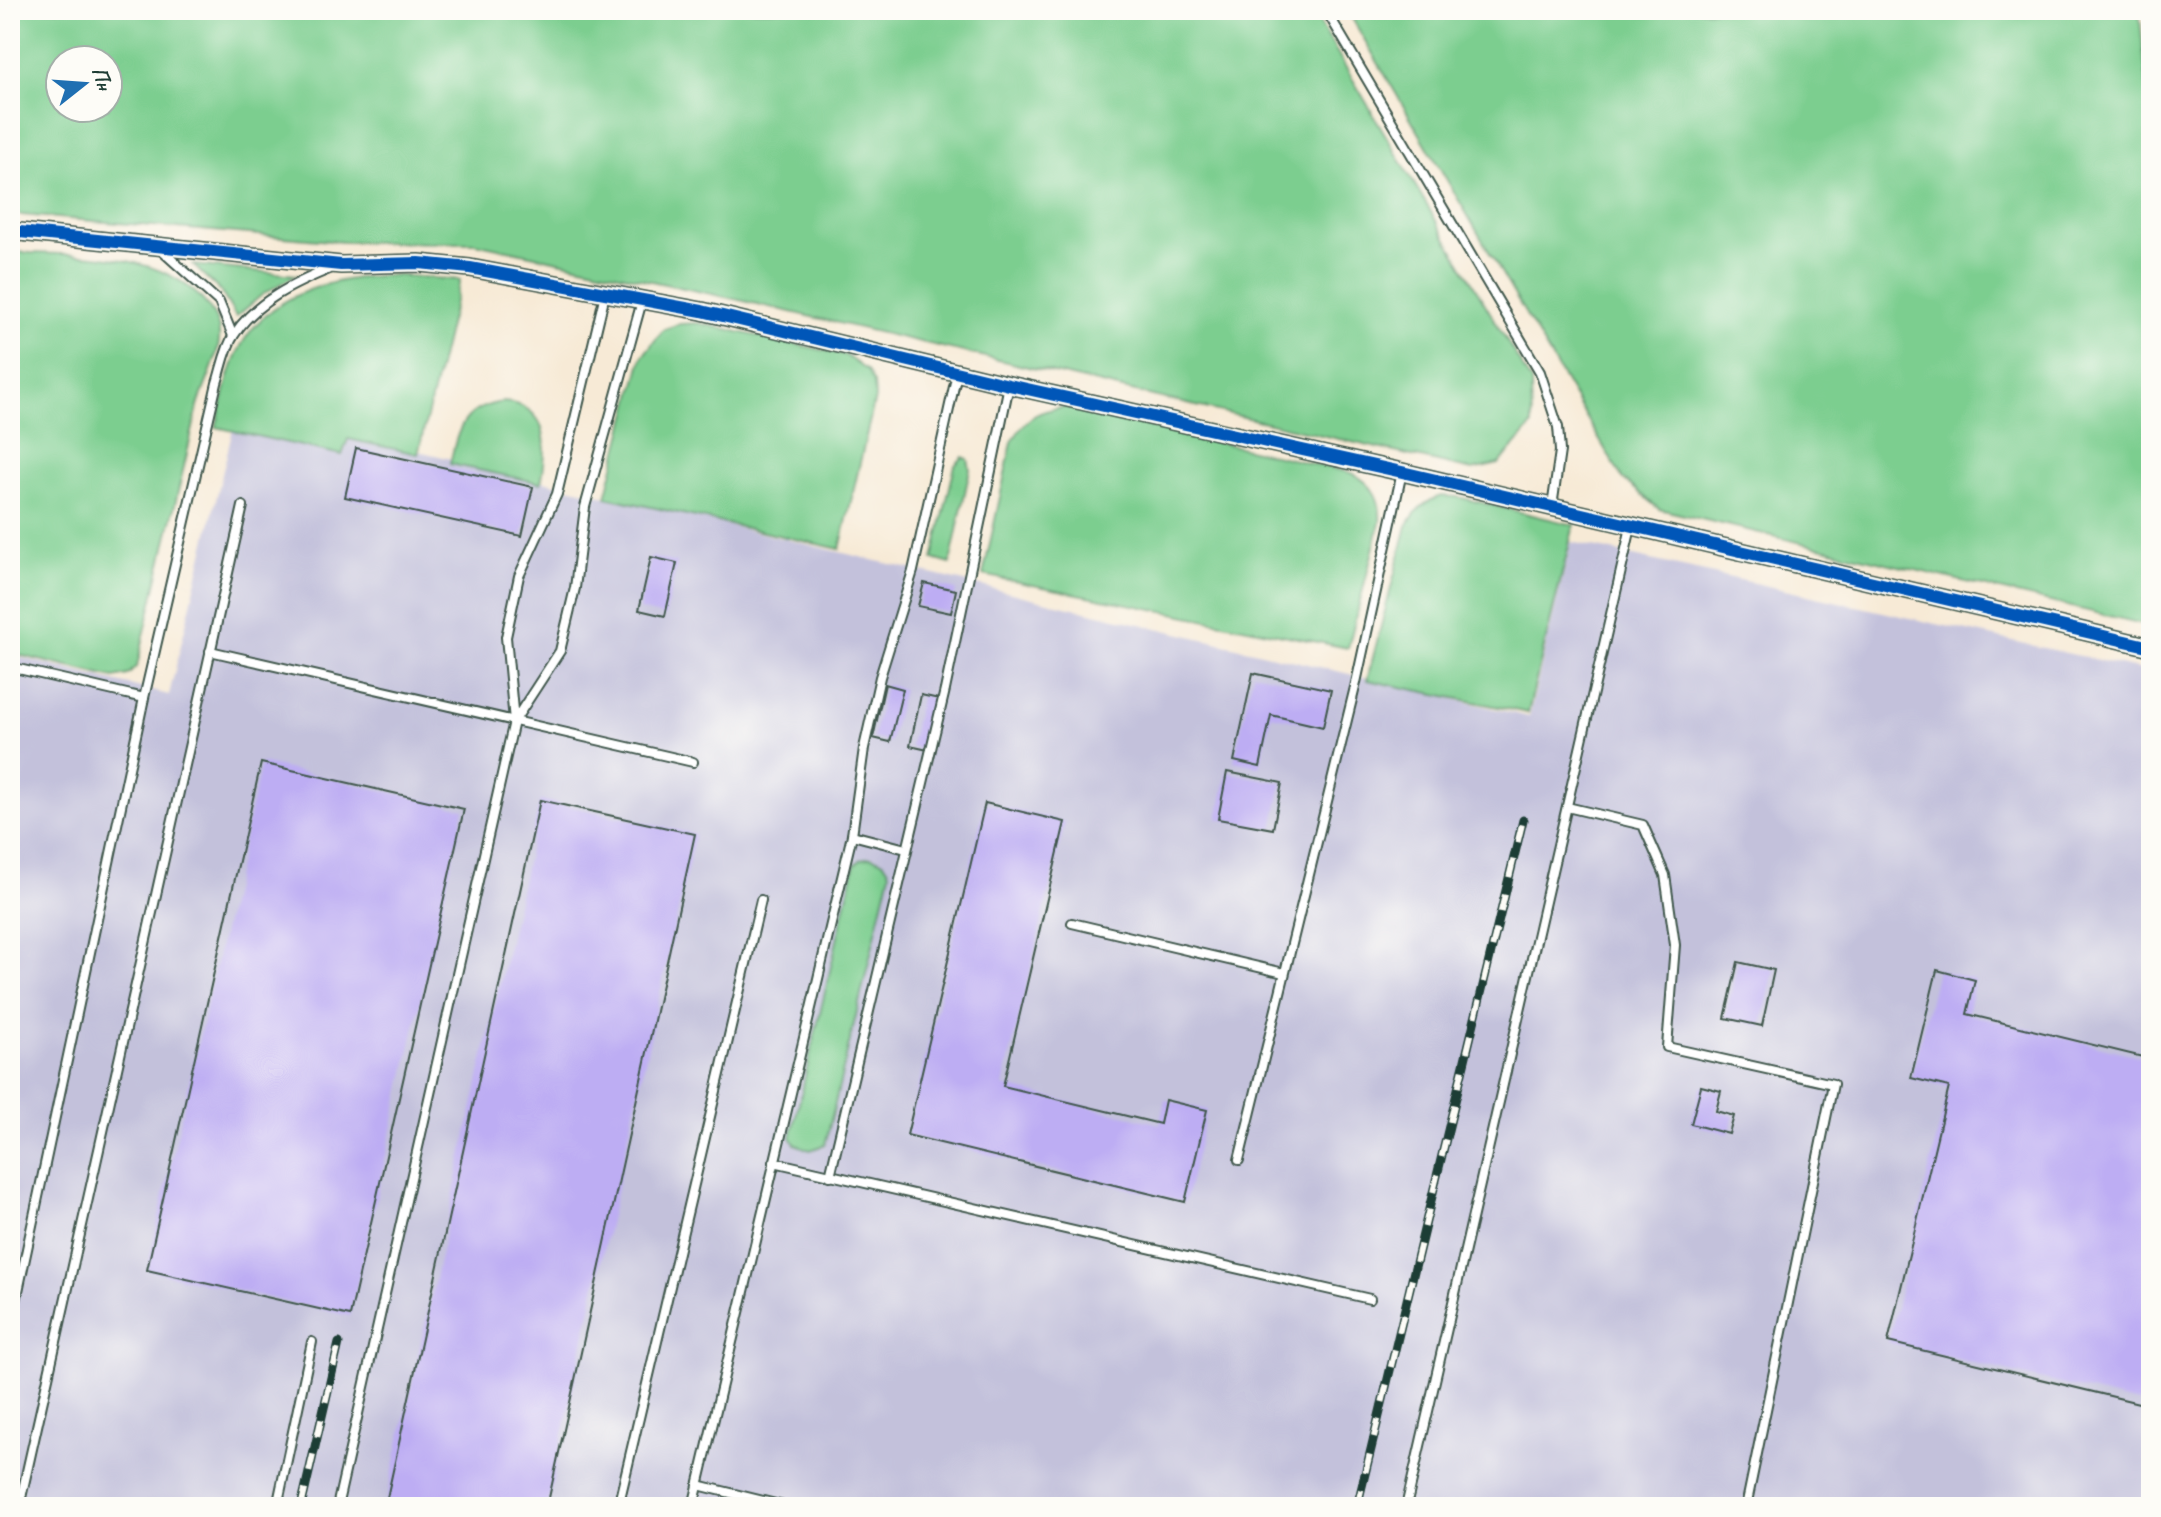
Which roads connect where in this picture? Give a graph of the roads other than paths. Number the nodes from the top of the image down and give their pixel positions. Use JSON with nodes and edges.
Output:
{"nodes":[{"id":1,"x":1326,"y":10,"type":"edge"},
{"id":2,"x":10,"y":231,"type":"edge"},
{"id":3,"x":156,"y":245,"type":"junction"},
{"id":4,"x":341,"y":265,"type":"junction"},
{"id":5,"x":605,"y":294,"type":"junction"},
{"id":6,"x":642,"y":301,"type":"junction"},
{"id":7,"x":233,"y":336,"type":"junction"},
{"id":8,"x":957,"y":373,"type":"junction"},
{"id":9,"x":1009,"y":385,"type":"junction"},
{"id":10,"x":1402,"y":472,"type":"junction"},
{"id":11,"x":243,"y":506,"type":"dead end"},
{"id":12,"x":1552,"y":508,"type":"junction"},
{"id":13,"x":1631,"y":527,"type":"junction"},
{"id":14,"x":2151,"y":647,"type":"edge"},
{"id":15,"x":210,"y":651,"type":"junction"},
{"id":16,"x":10,"y":667,"type":"edge"},
{"id":17,"x":144,"y":698,"type":"junction"},
{"id":18,"x":514,"y":721,"type":"junction"},
{"id":19,"x":693,"y":762,"type":"dead end"},
{"id":20,"x":1567,"y":807,"type":"junction"},
{"id":21,"x":852,"y":835,"type":"junction"},
{"id":22,"x":906,"y":849,"type":"junction"},
{"id":23,"x":761,"y":900,"type":"dead end"},
{"id":24,"x":1072,"y":923,"type":"dead end"},
{"id":25,"x":1284,"y":973,"type":"junction"},
{"id":26,"x":1239,"y":1160,"type":"dead end"},
{"id":27,"x":774,"y":1162,"type":"junction"},
{"id":28,"x":830,"y":1176,"type":"junction"},
{"id":29,"x":1370,"y":1299,"type":"dead end"},
{"id":30,"x":10,"y":1329,"type":"edge"},
{"id":31,"x":312,"y":1342,"type":"dead end"},
{"id":32,"x":698,"y":1485,"type":"junction"},
{"id":33,"x":19,"y":1507,"type":"edge"},
{"id":34,"x":277,"y":1507,"type":"edge"},
{"id":35,"x":337,"y":1507,"type":"edge"},
{"id":36,"x":618,"y":1507,"type":"edge"},
{"id":37,"x":693,"y":1507,"type":"edge"},
{"id":38,"x":788,"y":1507,"type":"edge"},
{"id":39,"x":1406,"y":1507,"type":"edge"},
{"id":40,"x":1746,"y":1507,"type":"edge"}],
"edges":[{"from":1,"to":12,"type":"lane"},
{"from":2,"to":3,"type":"street"},
{"from":3,"to":4,"type":"street"},
{"from":3,"to":7,"type":"lane"},
{"from":4,"to":5,"type":"street"},
{"from":4,"to":7,"type":"lane"},
{"from":5,"to":6,"type":"street"},
{"from":5,"to":18,"type":"lane"},
{"from":6,"to":8,"type":"street"},
{"from":6,"to":18,"type":"lane"},
{"from":7,"to":17,"type":"lane"},
{"from":8,"to":9,"type":"street"},
{"from":8,"to":21,"type":"lane"},
{"from":9,"to":10,"type":"street"},
{"from":9,"to":22,"type":"lane"},
{"from":10,"to":12,"type":"street"},
{"from":10,"to":25,"type":"lane"},
{"from":11,"to":15,"type":"lane"},
{"from":12,"to":13,"type":"street"},
{"from":13,"to":14,"type":"street"},
{"from":13,"to":20,"type":"lane"},
{"from":15,"to":18,"type":"lane"},
{"from":15,"to":33,"type":"lane"},
{"from":16,"to":17,"type":"lane"},
{"from":17,"to":30,"type":"lane"},
{"from":18,"to":19,"type":"lane"},
{"from":18,"to":35,"type":"lane"},
{"from":20,"to":39,"type":"lane"},
{"from":20,"to":40,"type":"lane"},
{"from":21,"to":22,"type":"lane"},
{"from":21,"to":27,"type":"lane"},
{"from":22,"to":28,"type":"lane"},
{"from":23,"to":36,"type":"lane"},
{"from":24,"to":25,"type":"lane"},
{"from":25,"to":26,"type":"lane"},
{"from":27,"to":28,"type":"lane"},
{"from":27,"to":32,"type":"lane"},
{"from":28,"to":29,"type":"lane"},
{"from":31,"to":34,"type":"lane"},
{"from":32,"to":37,"type":"lane"},
{"from":32,"to":38,"type":"lane"}]}
